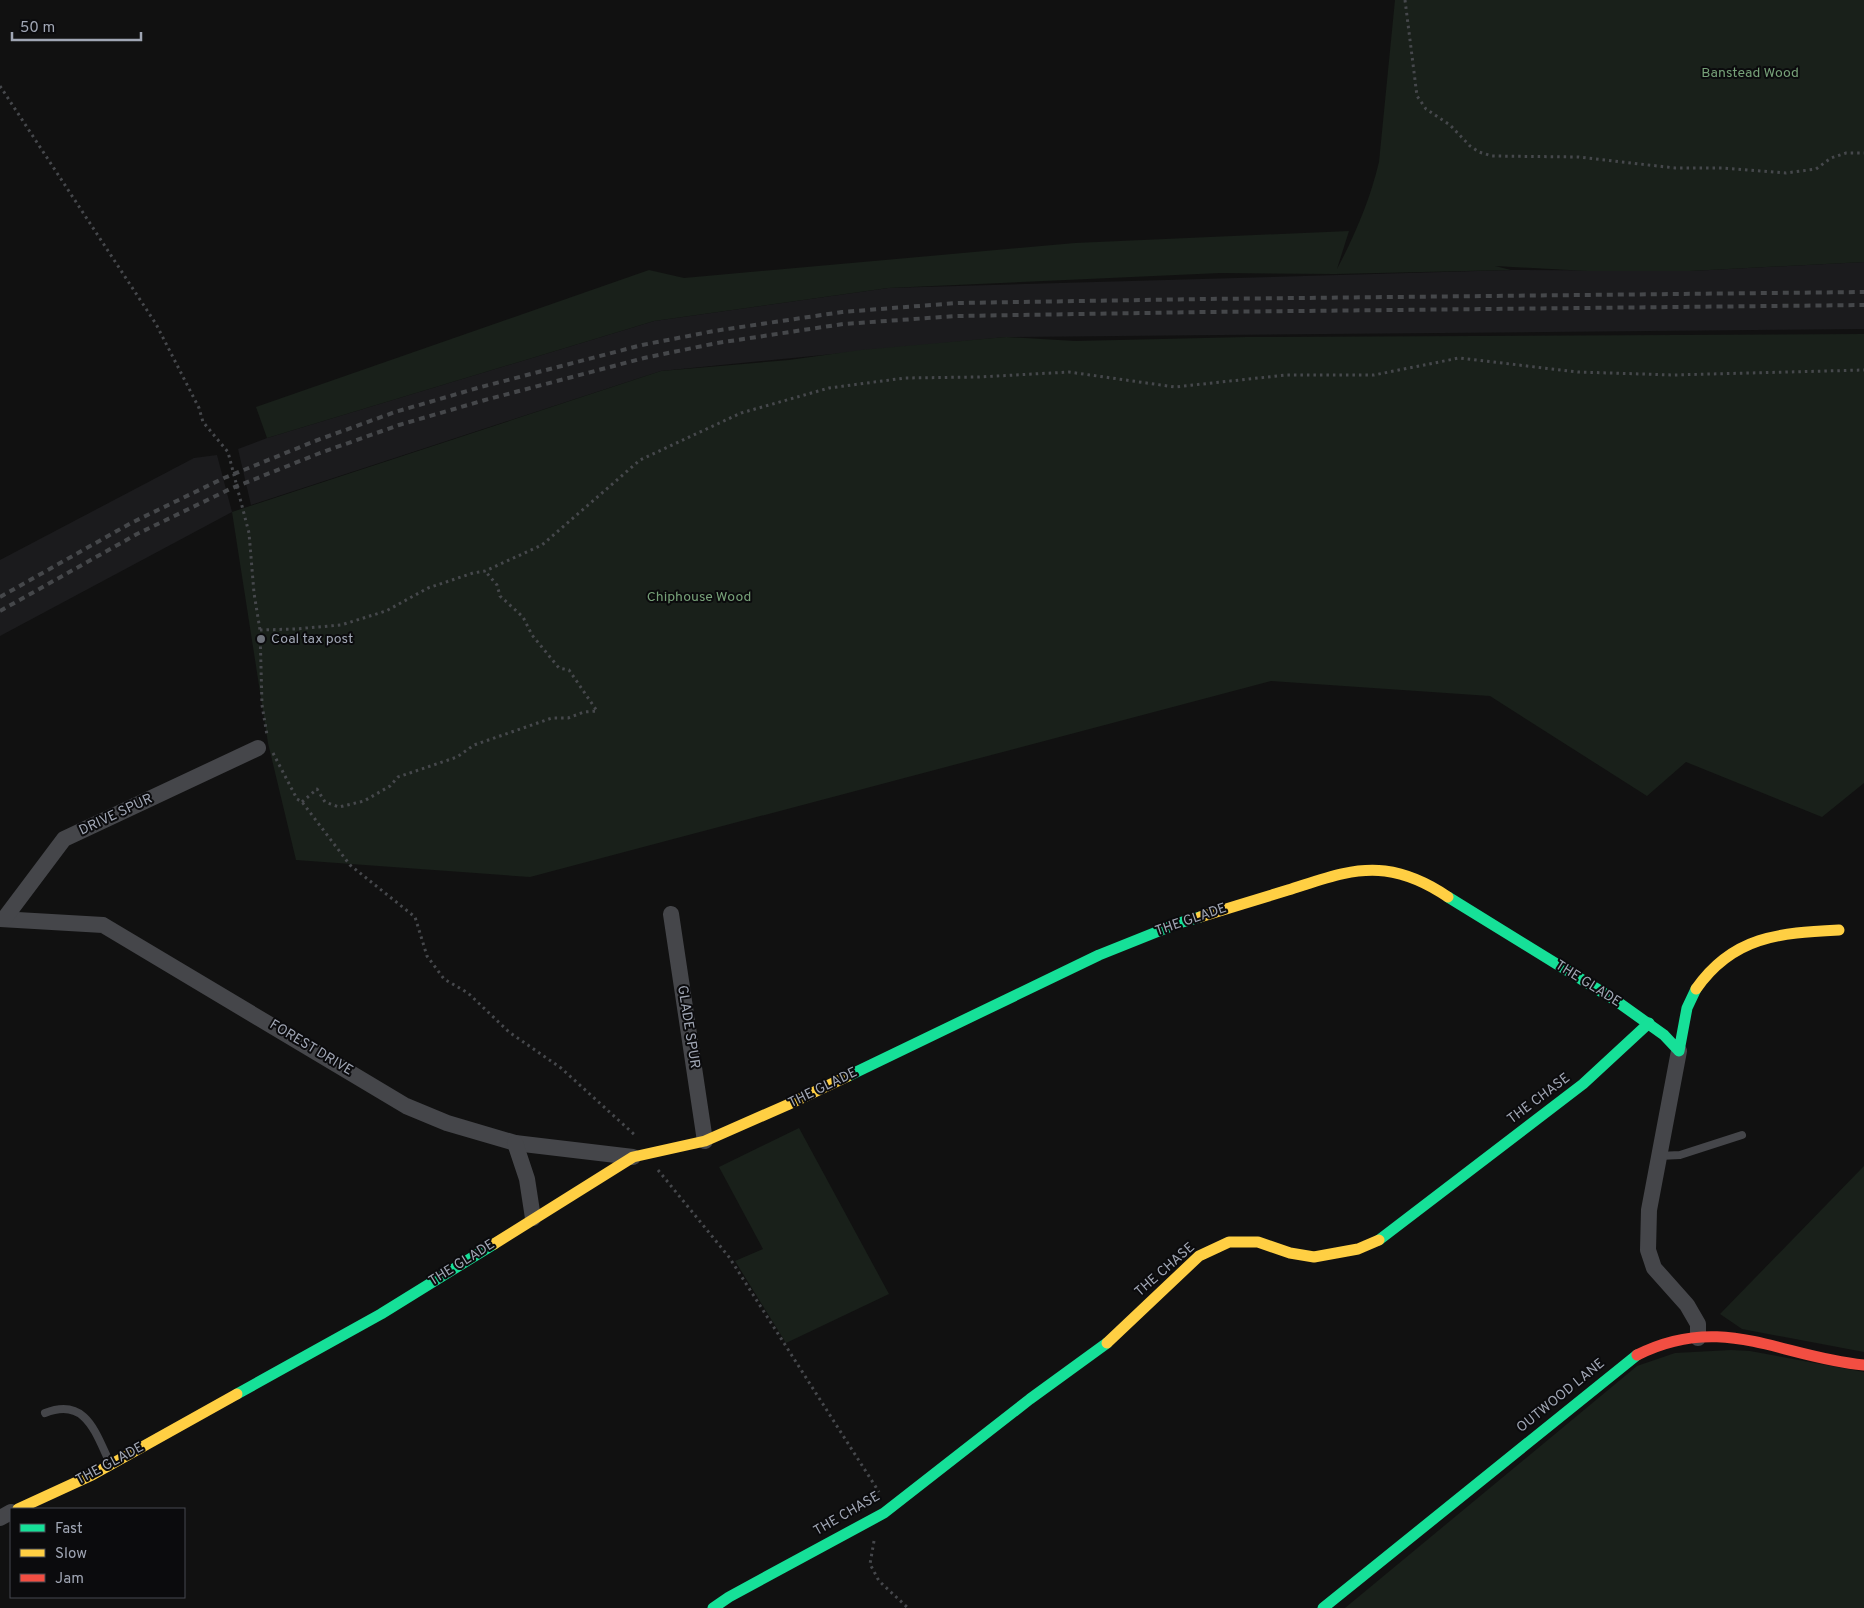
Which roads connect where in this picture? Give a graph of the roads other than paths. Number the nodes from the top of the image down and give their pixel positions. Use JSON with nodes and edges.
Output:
{"nodes":[{"id":1,"x":266,"y":747,"type":"road end"},
{"id":2,"x":671,"y":914,"type":"dead end"},
{"id":3,"x":2,"y":919,"type":"edge"},
{"id":4,"x":1839,"y":930,"type":"dead end"},
{"id":5,"x":1649,"y":1023,"type":"junction"},
{"id":6,"x":1679,"y":1051,"type":"junction"},
{"id":7,"x":1742,"y":1135,"type":"dead end"},
{"id":8,"x":705,"y":1141,"type":"junction"},
{"id":9,"x":515,"y":1143,"type":"junction"},
{"id":10,"x":639,"y":1156,"type":"junction"},
{"id":11,"x":1659,"y":1156,"type":"junction"},
{"id":12,"x":533,"y":1218,"type":"junction"},
{"id":13,"x":1698,"y":1338,"type":"junction"},
{"id":14,"x":1864,"y":1365,"type":"edge"},
{"id":15,"x":45,"y":1413,"type":"dead end"},
{"id":16,"x":110,"y":1464,"type":"junction"},
{"id":17,"x":20,"y":1508,"type":"edge"},
{"id":18,"x":713,"y":1608,"type":"edge"},
{"id":19,"x":1323,"y":1608,"type":"edge"}],
"edges":[{"from":1,"to":3,"type":"street","name":"DRIVE SPUR"},
{"from":2,"to":8,"type":"street","name":"GLADE SPUR"},
{"from":3,"to":9,"type":"street","name":"FOREST DRIVE"},
{"from":4,"to":6,"type":"street"},
{"from":5,"to":6,"type":"street","name":"THE GLADE"},
{"from":5,"to":8,"type":"street","name":"THE GLADE"},
{"from":5,"to":18,"type":"street","name":"THE CHASE"},
{"from":6,"to":11,"type":"street"},
{"from":7,"to":11,"type":"lane"},
{"from":8,"to":10,"type":"street","name":"THE GLADE"},
{"from":9,"to":10,"type":"street","name":"FOREST DRIVE"},
{"from":9,"to":12,"type":"street"},
{"from":10,"to":12,"type":"street","name":"THE GLADE"},
{"from":11,"to":13,"type":"street"},
{"from":12,"to":16,"type":"street","name":"THE GLADE"},
{"from":13,"to":14,"type":"street","name":"OUTWOOD LANE"},
{"from":13,"to":19,"type":"street","name":"OUTWOOD LANE"},
{"from":15,"to":16,"type":"lane"},
{"from":16,"to":17,"type":"street","name":"THE GLADE"}]}
